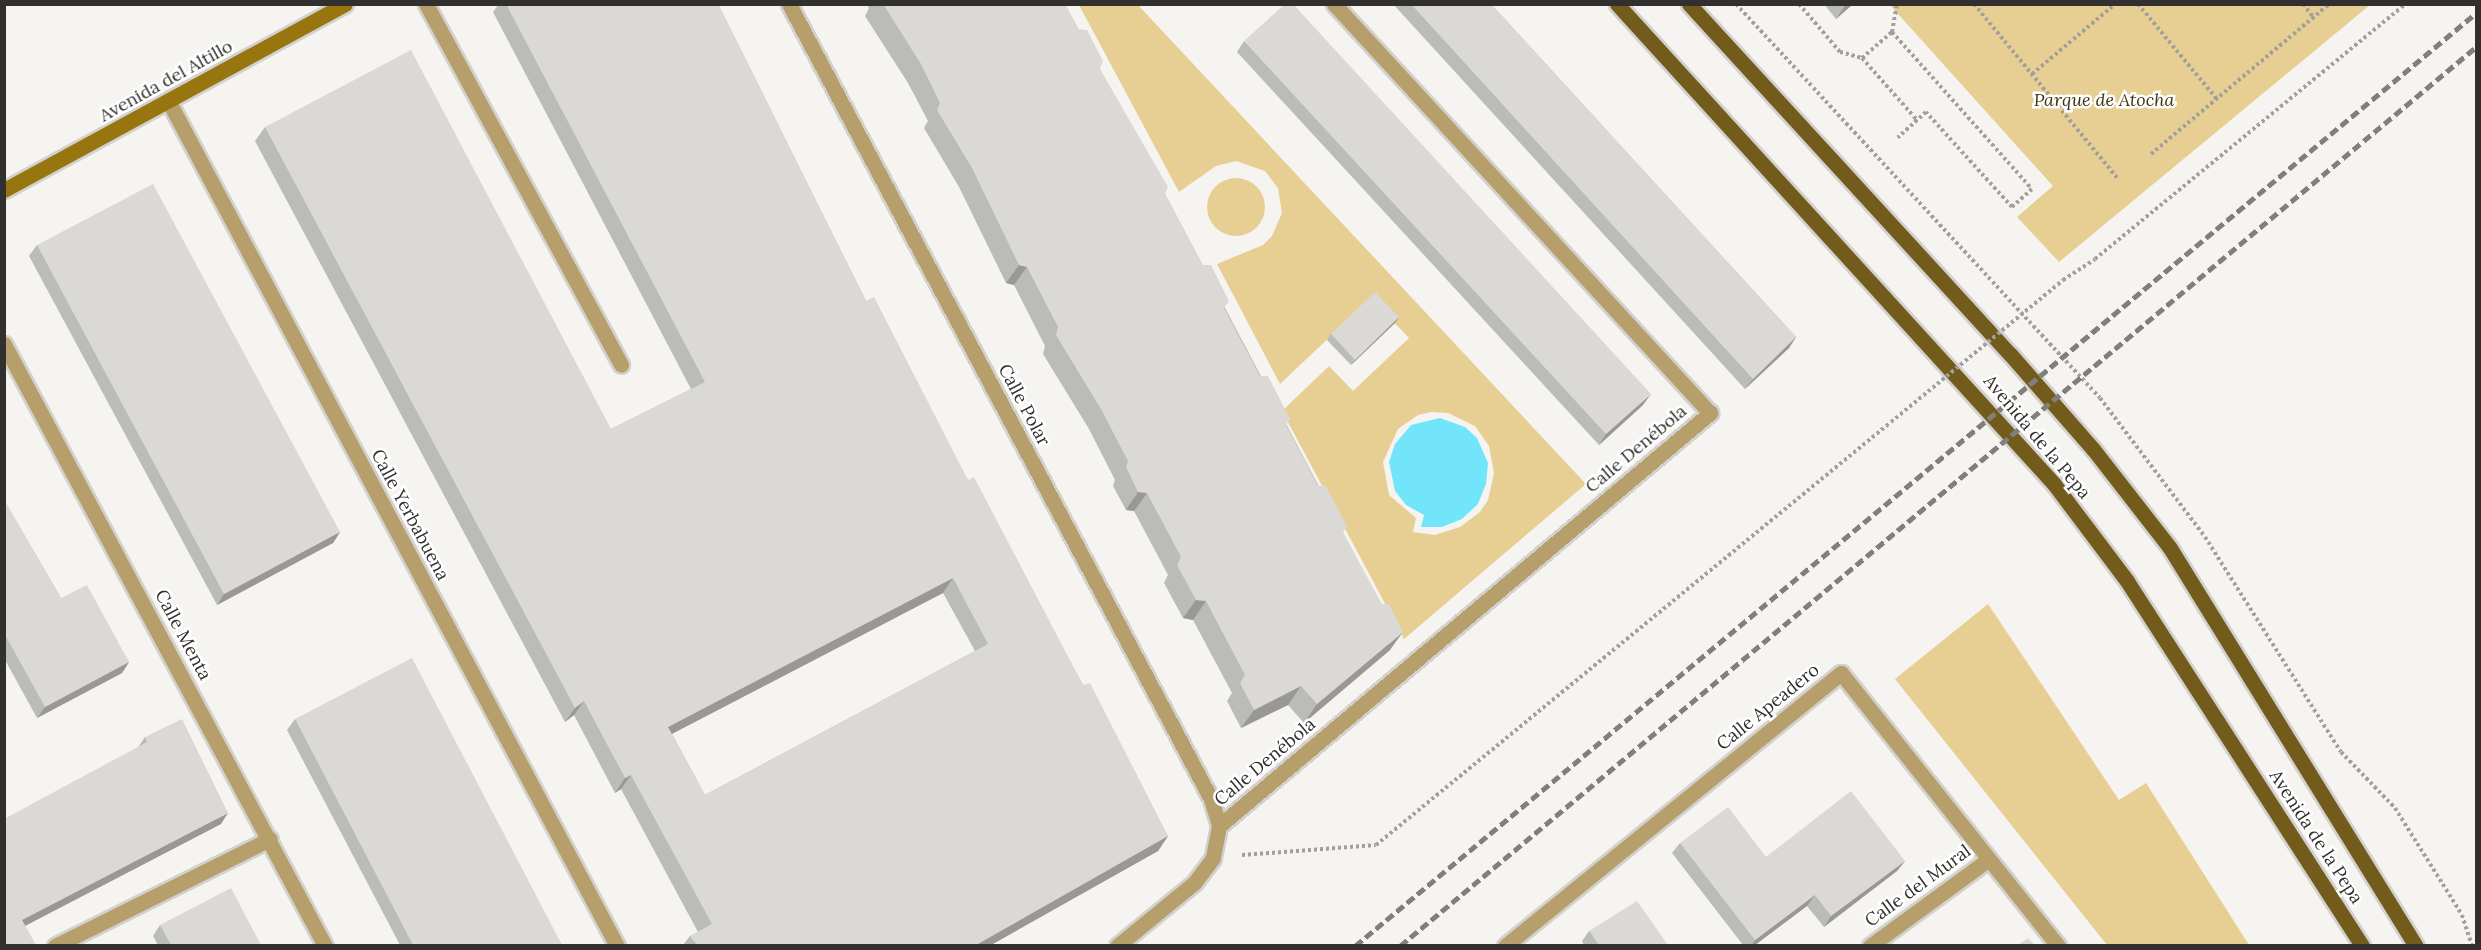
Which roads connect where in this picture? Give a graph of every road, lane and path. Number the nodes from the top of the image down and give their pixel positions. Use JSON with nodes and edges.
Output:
{"nodes":[{"id":1,"x":345,"y":4,"type":"edge"},
{"id":2,"x":426,"y":4,"type":"edge"},
{"id":3,"x":789,"y":4,"type":"edge"},
{"id":4,"x":1334,"y":4,"type":"edge"},
{"id":5,"x":1617,"y":4,"type":"edge"},
{"id":6,"x":1689,"y":4,"type":"edge"},
{"id":7,"x":1799,"y":4,"type":"edge"},
{"id":8,"x":1897,"y":4,"type":"edge"},
{"id":9,"x":1974,"y":4,"type":"edge"},
{"id":10,"x":2115,"y":4,"type":"edge"},
{"id":11,"x":2138,"y":4,"type":"edge"},
{"id":12,"x":2303,"y":4,"type":"edge"},
{"id":13,"x":2329,"y":4,"type":"edge"},
{"id":14,"x":2405,"y":4,"type":"edge"},
{"id":15,"x":2313,"y":17,"type":"junction"},
{"id":16,"x":1892,"y":32,"type":"junction"},
{"id":17,"x":1862,"y":58,"type":"junction"},
{"id":18,"x":2032,"y":74,"type":"junction"},
{"id":19,"x":2217,"y":99,"type":"junction"},
{"id":20,"x":169,"y":102,"type":"junction"},
{"id":21,"x":1917,"y":120,"type":"junction"},
{"id":22,"x":1898,"y":137,"type":"dead end"},
{"id":23,"x":2151,"y":154,"type":"dead end"},
{"id":24,"x":2119,"y":180,"type":"dead end"},
{"id":25,"x":4,"y":190,"type":"edge"},
{"id":26,"x":4,"y":344,"type":"edge"},
{"id":27,"x":621,"y":365,"type":"dead end"},
{"id":28,"x":1219,"y":826,"type":"junction"},
{"id":29,"x":270,"y":839,"type":"junction"},
{"id":30,"x":1213,"y":858,"type":"junction"},
{"id":31,"x":1989,"y":859,"type":"junction"},
{"id":32,"x":55,"y":945,"type":"edge"},
{"id":33,"x":325,"y":945,"type":"edge"},
{"id":34,"x":617,"y":945,"type":"edge"},
{"id":35,"x":1117,"y":945,"type":"edge"},
{"id":36,"x":1505,"y":945,"type":"edge"},
{"id":37,"x":1870,"y":945,"type":"edge"},
{"id":38,"x":2058,"y":945,"type":"edge"},
{"id":39,"x":2362,"y":945,"type":"edge"},
{"id":40,"x":2416,"y":945,"type":"edge"}],
"edges":[{"from":1,"to":20,"type":"street","name":"Avenida del Altillo"},
{"from":2,"to":27,"type":"street"},
{"from":3,"to":28,"type":"street","name":"Calle Polar"},
{"from":4,"to":28,"type":"street","name":"Calle Denébola"},
{"from":5,"to":39,"type":"main road","name":"Avenida de la Pepa"},
{"from":6,"to":40,"type":"main road","name":"Avenida de la Pepa"},
{"from":7,"to":17,"type":"path"},
{"from":8,"to":16,"type":"path"},
{"from":9,"to":18,"type":"path"},
{"from":10,"to":18,"type":"path"},
{"from":11,"to":19,"type":"path"},
{"from":12,"to":15,"type":"path"},
{"from":13,"to":15,"type":"path"},
{"from":14,"to":30,"type":"path","bridge":true},
{"from":15,"to":19,"type":"path"},
{"from":16,"to":17,"type":"path"},
{"from":16,"to":21,"type":"path"},
{"from":17,"to":21,"type":"path"},
{"from":18,"to":24,"type":"path"},
{"from":19,"to":23,"type":"path"},
{"from":20,"to":25,"type":"street","name":"Avenida del Altillo"},
{"from":20,"to":34,"type":"street","name":"Calle Yerbabuena"},
{"from":21,"to":22,"type":"path"},
{"from":26,"to":29,"type":"street","name":"Calle Menta"},
{"from":28,"to":30,"type":"street"},
{"from":29,"to":32,"type":"street"},
{"from":29,"to":33,"type":"street","name":"Calle Menta"},
{"from":30,"to":35,"type":"street"},
{"from":31,"to":36,"type":"street","name":"Calle Apeadero"},
{"from":31,"to":37,"type":"street","name":"Calle del Mural"},
{"from":31,"to":38,"type":"street","name":"Calle Apeadero"}]}
